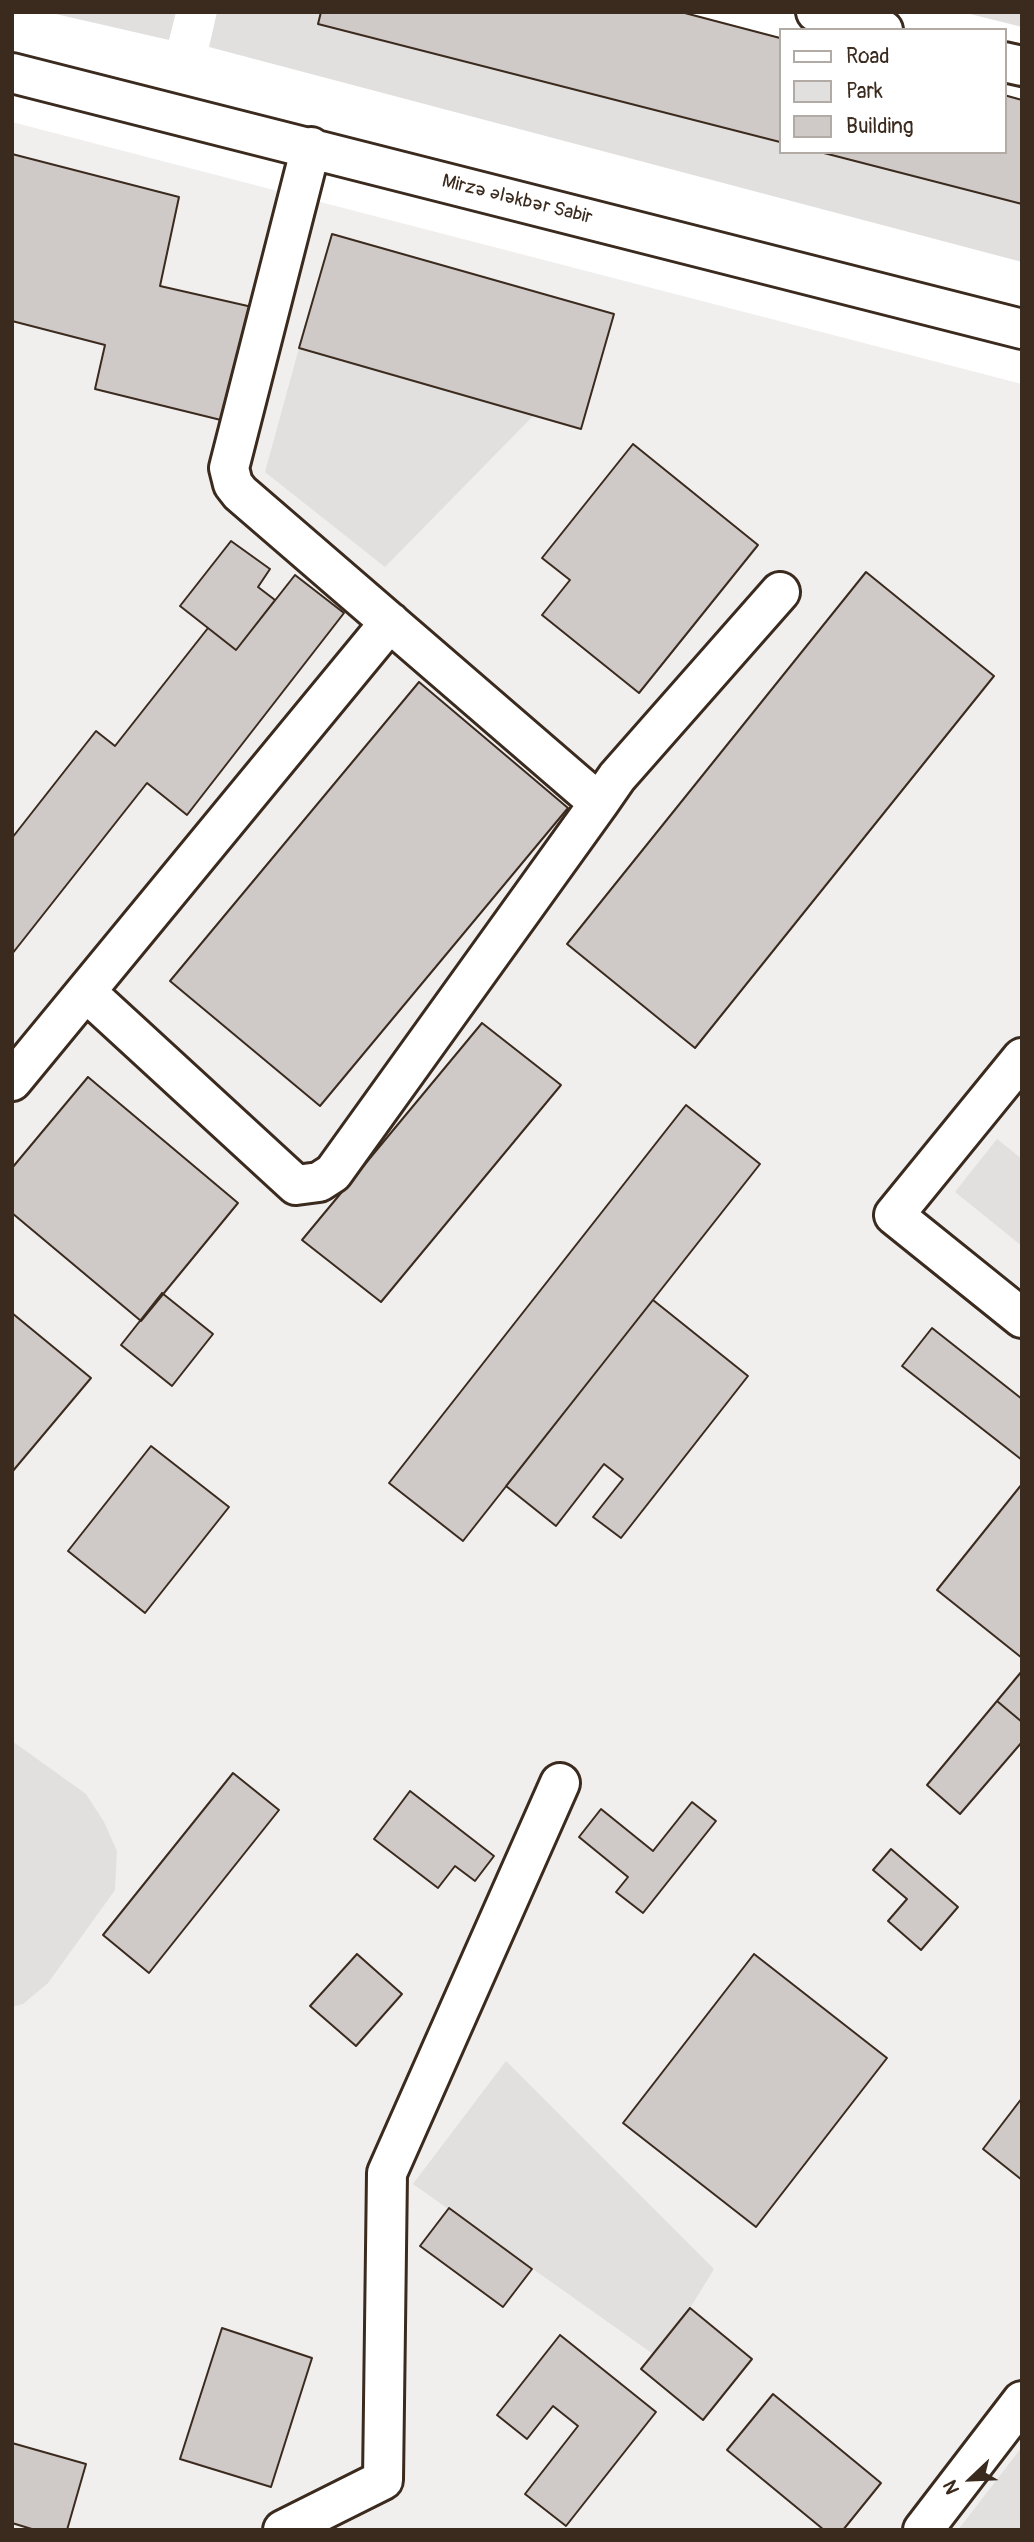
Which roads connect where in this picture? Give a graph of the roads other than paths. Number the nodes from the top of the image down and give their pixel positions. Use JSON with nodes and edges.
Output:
{"nodes":[{"id":1,"x":816,"y":12,"type":"edge"},
{"id":2,"x":876,"y":28,"type":"edge"},
{"id":3,"x":12,"y":74,"type":"edge"},
{"id":4,"x":311,"y":147,"type":"junction"},
{"id":5,"x":1022,"y":329,"type":"edge"},
{"id":6,"x":780,"y":592,"type":"dead end"},
{"id":7,"x":390,"y":622,"type":"junction"},
{"id":8,"x":599,"y":803,"type":"junction"},
{"id":9,"x":86,"y":992,"type":"junction"},
{"id":10,"x":1022,"y":1058,"type":"edge"},
{"id":11,"x":12,"y":1081,"type":"edge"},
{"id":12,"x":1022,"y":1318,"type":"edge"},
{"id":13,"x":560,"y":1783,"type":"dead end"},
{"id":14,"x":1022,"y":2401,"type":"edge"},
{"id":15,"x":283,"y":2530,"type":"edge"},
{"id":16,"x":923,"y":2530,"type":"edge"}],
"edges":[{"from":1,"to":2,"type":"street"},
{"from":3,"to":4,"type":"street","name":"Mirzə Ələkbər Sabir"},
{"from":4,"to":5,"type":"street","name":"Mirzə Ələkbər Sabir"},
{"from":4,"to":7,"type":"street"},
{"from":6,"to":8,"type":"street"},
{"from":7,"to":8,"type":"street"},
{"from":7,"to":9,"type":"street"},
{"from":8,"to":9,"type":"street"},
{"from":9,"to":11,"type":"street"},
{"from":10,"to":12,"type":"street"},
{"from":13,"to":15,"type":"street"},
{"from":14,"to":16,"type":"street"}]}
